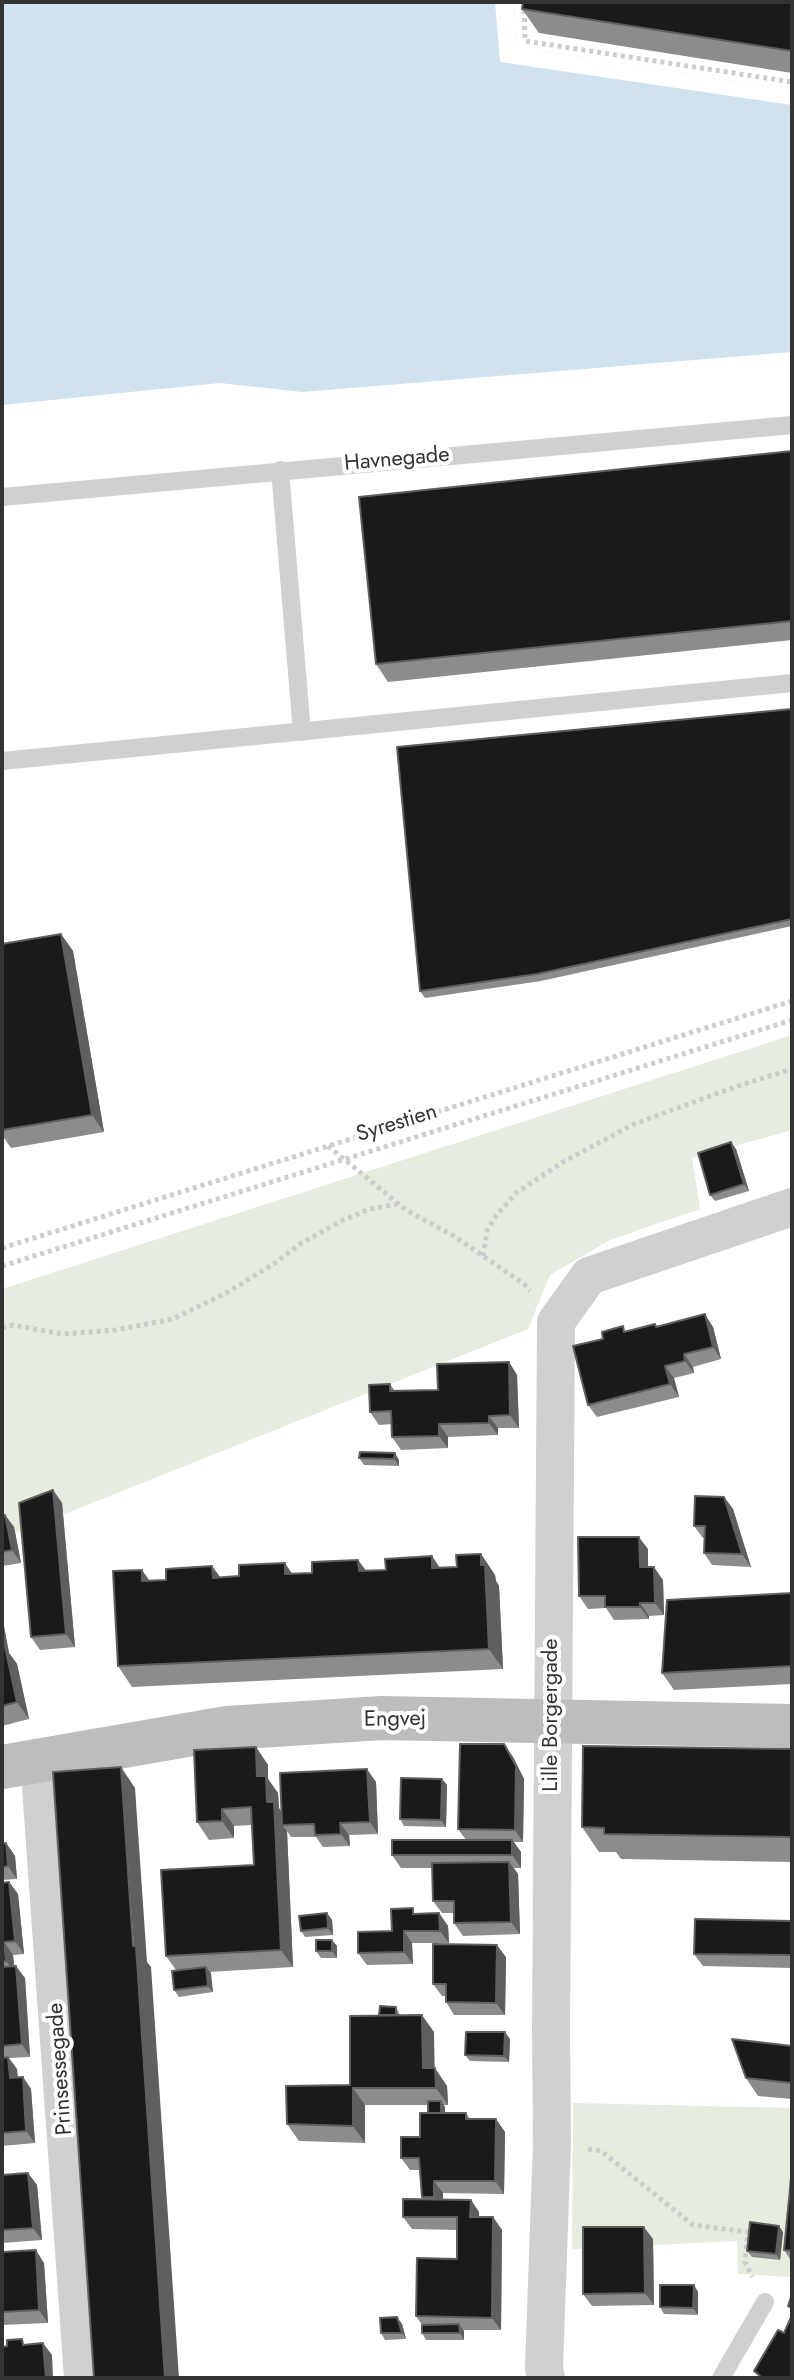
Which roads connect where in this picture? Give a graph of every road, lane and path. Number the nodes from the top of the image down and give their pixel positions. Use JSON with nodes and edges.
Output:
{"nodes":[{"id":1,"x":524,"y":2,"type":"edge"},
{"id":2,"x":792,"y":82,"type":"edge"},
{"id":3,"x":792,"y":425,"type":"edge"},
{"id":4,"x":280,"y":470,"type":"junction"},
{"id":5,"x":2,"y":497,"type":"edge"},
{"id":6,"x":792,"y":683,"type":"edge"},
{"id":7,"x":302,"y":732,"type":"junction"},
{"id":8,"x":2,"y":761,"type":"edge"},
{"id":9,"x":792,"y":1001,"type":"edge"},
{"id":10,"x":792,"y":1020,"type":"edge"},
{"id":11,"x":792,"y":1069,"type":"edge"},
{"id":12,"x":328,"y":1146,"type":"junction"},
{"id":13,"x":343,"y":1159,"type":"junction"},
{"id":14,"x":398,"y":1204,"type":"junction"},
{"id":15,"x":792,"y":1207,"type":"edge"},
{"id":16,"x":2,"y":1248,"type":"edge"},
{"id":17,"x":483,"y":1256,"type":"junction"},
{"id":18,"x":2,"y":1266,"type":"edge"},
{"id":19,"x":556,"y":1322,"type":"junction"},
{"id":20,"x":2,"y":1328,"type":"edge"},
{"id":21,"x":552,"y":1721,"type":"junction"},
{"id":22,"x":792,"y":1726,"type":"edge"},
{"id":23,"x":21,"y":1763,"type":"edge"},
{"id":24,"x":552,"y":2142,"type":"junction"},
{"id":25,"x":765,"y":2302,"type":"joint"},
{"id":26,"x":83,"y":2378,"type":"edge"},
{"id":27,"x":546,"y":2378,"type":"edge"},
{"id":28,"x":721,"y":2378,"type":"edge"}],
"edges":[{"from":1,"to":2,"type":"path"},
{"from":3,"to":4,"type":"lane","name":"Havnegade"},
{"from":4,"to":5,"type":"lane","name":"Havnegade"},
{"from":4,"to":7,"type":"lane"},
{"from":6,"to":7,"type":"lane"},
{"from":7,"to":8,"type":"lane"},
{"from":9,"to":12,"type":"path","name":"Syrestien"},
{"from":10,"to":13,"type":"path","name":"Syrestien"},
{"from":11,"to":17,"type":"path"},
{"from":12,"to":13,"type":"path"},
{"from":12,"to":16,"type":"path","name":"Syrestien"},
{"from":13,"to":14,"type":"path"},
{"from":13,"to":18,"type":"path","name":"Syrestien"},
{"from":14,"to":17,"type":"path"},
{"from":14,"to":20,"type":"path"},
{"from":15,"to":19,"type":"street"},
{"from":17,"to":19,"type":"path"},
{"from":19,"to":21,"type":"street","name":"Lille Borgergade"},
{"from":21,"to":22,"type":"street","name":"Engvej"},
{"from":21,"to":23,"type":"street","name":"Engvej"},
{"from":21,"to":24,"type":"street","name":"Lille Borgergade"},
{"from":23,"to":26,"type":"street","name":"Prinsessegade"},
{"from":24,"to":25,"type":"path"},
{"from":24,"to":27,"type":"street","name":"Lille Borgergade"},
{"from":25,"to":28,"type":"lane"}]}
